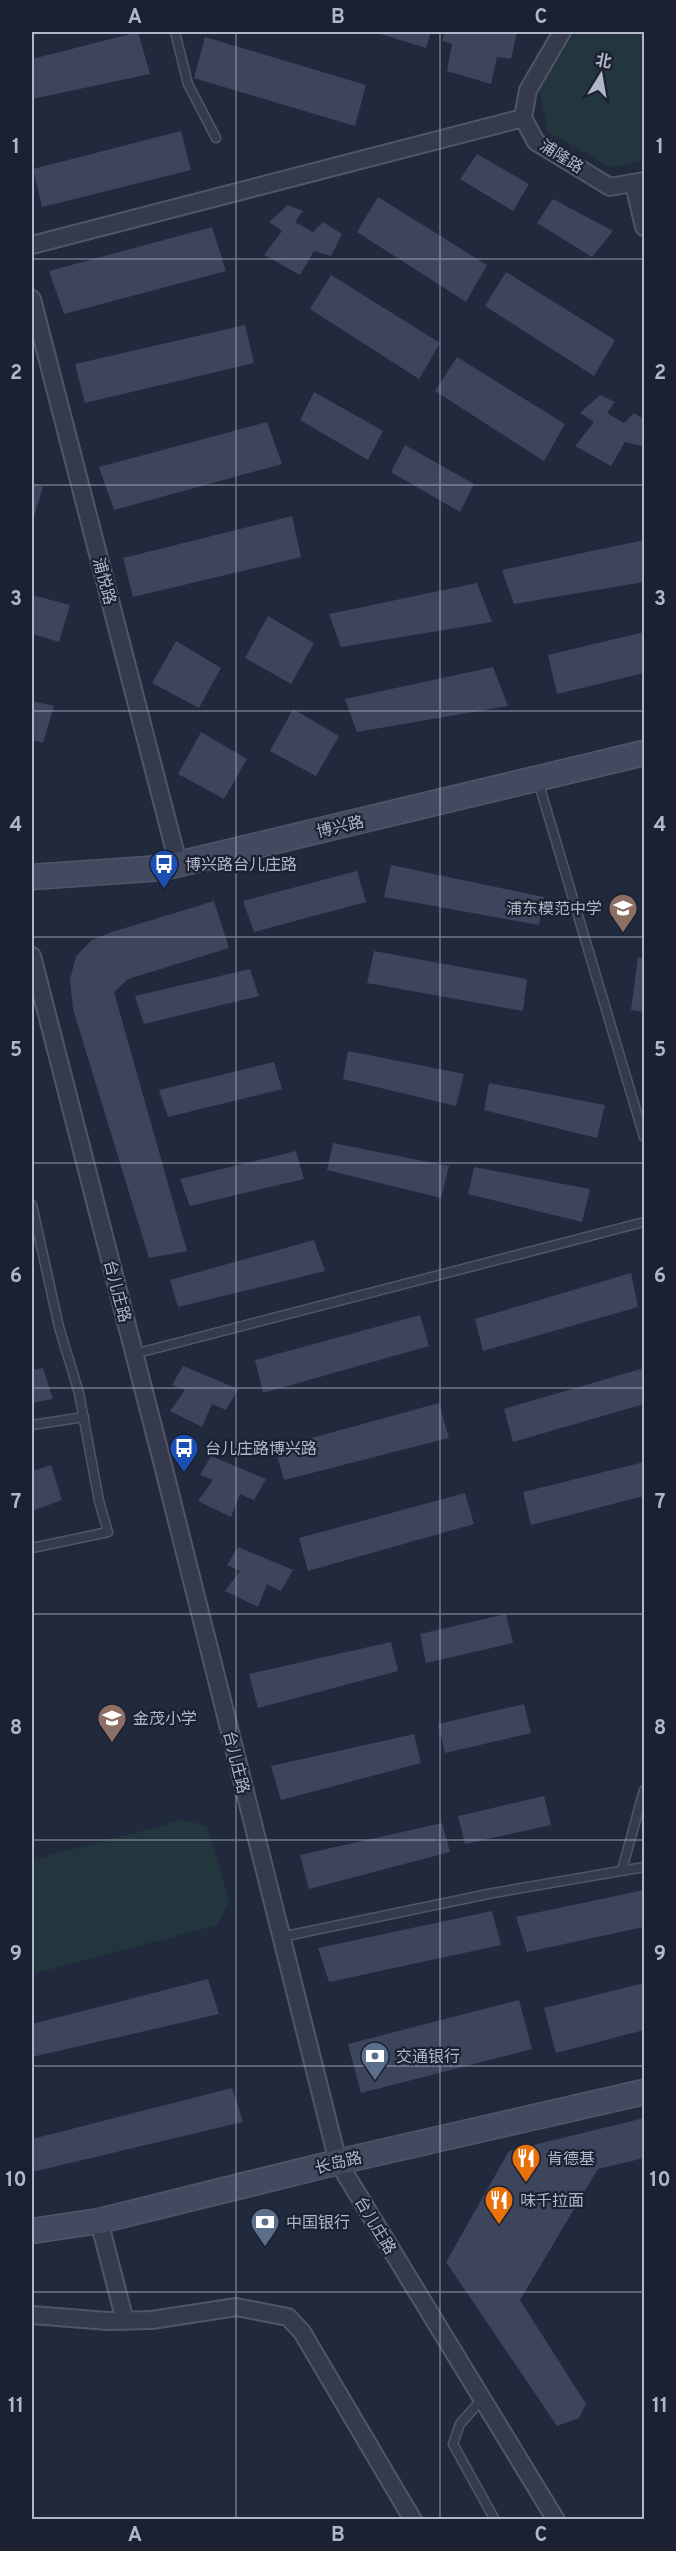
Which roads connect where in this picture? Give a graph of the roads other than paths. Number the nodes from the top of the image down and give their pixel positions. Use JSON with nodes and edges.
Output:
{"nodes":[{"id":1,"x":175,"y":32,"type":"edge"},
{"id":2,"x":562,"y":32,"type":"edge"},
{"id":3,"x":523,"y":118,"type":"junction"},
{"id":4,"x":216,"y":138,"type":"dead end"},
{"id":5,"x":639,"y":183,"type":"edge"},
{"id":6,"x":645,"y":227,"type":"edge"},
{"id":7,"x":32,"y":246,"type":"edge"},
{"id":8,"x":32,"y":299,"type":"edge"},
{"id":9,"x":645,"y":753,"type":"edge"},
{"id":10,"x":538,"y":780,"type":"junction"},
{"id":11,"x":178,"y":863,"type":"junction"},
{"id":12,"x":32,"y":878,"type":"edge"},
{"id":13,"x":32,"y":956,"type":"edge"},
{"id":14,"x":645,"y":1137,"type":"edge"},
{"id":15,"x":32,"y":1205,"type":"edge"},
{"id":16,"x":645,"y":1222,"type":"edge"},
{"id":17,"x":134,"y":1354,"type":"junction"},
{"id":18,"x":84,"y":1417,"type":"junction"},
{"id":19,"x":32,"y":1425,"type":"edge"},
{"id":20,"x":32,"y":1548,"type":"edge"},
{"id":21,"x":645,"y":1790,"type":"edge"},
{"id":22,"x":645,"y":1866,"type":"edge"},
{"id":23,"x":622,"y":1870,"type":"junction"},
{"id":24,"x":281,"y":1937,"type":"junction"},
{"id":25,"x":645,"y":2092,"type":"edge"},
{"id":26,"x":338,"y":2162,"type":"junction"},
{"id":27,"x":99,"y":2221,"type":"junction"},
{"id":28,"x":32,"y":2231,"type":"edge"},
{"id":29,"x":32,"y":2315,"type":"edge"},
{"id":30,"x":125,"y":2320,"type":"junction"},
{"id":31,"x":482,"y":2399,"type":"junction"},
{"id":32,"x":413,"y":2520,"type":"edge"},
{"id":33,"x":495,"y":2520,"type":"edge"},
{"id":34,"x":556,"y":2520,"type":"edge"}],
"edges":[{"from":1,"to":4,"type":"lane"},
{"from":2,"to":3,"type":"street"},
{"from":3,"to":5,"type":"street","name":"浦隆路"},
{"from":3,"to":7,"type":"street"},
{"from":5,"to":6,"type":"street","name":"浦隆路"},
{"from":8,"to":11,"type":"street","name":"浦悦路"},
{"from":9,"to":10,"type":"street","name":"博兴路"},
{"from":10,"to":11,"type":"street","name":"博兴路"},
{"from":10,"to":14,"type":"lane"},
{"from":11,"to":12,"type":"street","name":"博兴路"},
{"from":13,"to":17,"type":"street","name":"台儿庄路"},
{"from":15,"to":18,"type":"lane"},
{"from":16,"to":17,"type":"lane"},
{"from":17,"to":24,"type":"street","name":"台儿庄路"},
{"from":18,"to":19,"type":"lane"},
{"from":18,"to":20,"type":"lane"},
{"from":21,"to":23,"type":"lane"},
{"from":22,"to":23,"type":"lane"},
{"from":23,"to":24,"type":"lane"},
{"from":24,"to":26,"type":"street","name":"台儿庄路"},
{"from":25,"to":26,"type":"street","name":"长岛路"},
{"from":26,"to":27,"type":"street","name":"长岛路"},
{"from":26,"to":31,"type":"street","name":"台儿庄路"},
{"from":27,"to":28,"type":"street","name":"长岛路"},
{"from":27,"to":30,"type":"street"},
{"from":29,"to":30,"type":"street"},
{"from":30,"to":32,"type":"street"},
{"from":31,"to":33,"type":"lane"},
{"from":31,"to":34,"type":"street","name":"台儿庄路"}]}
